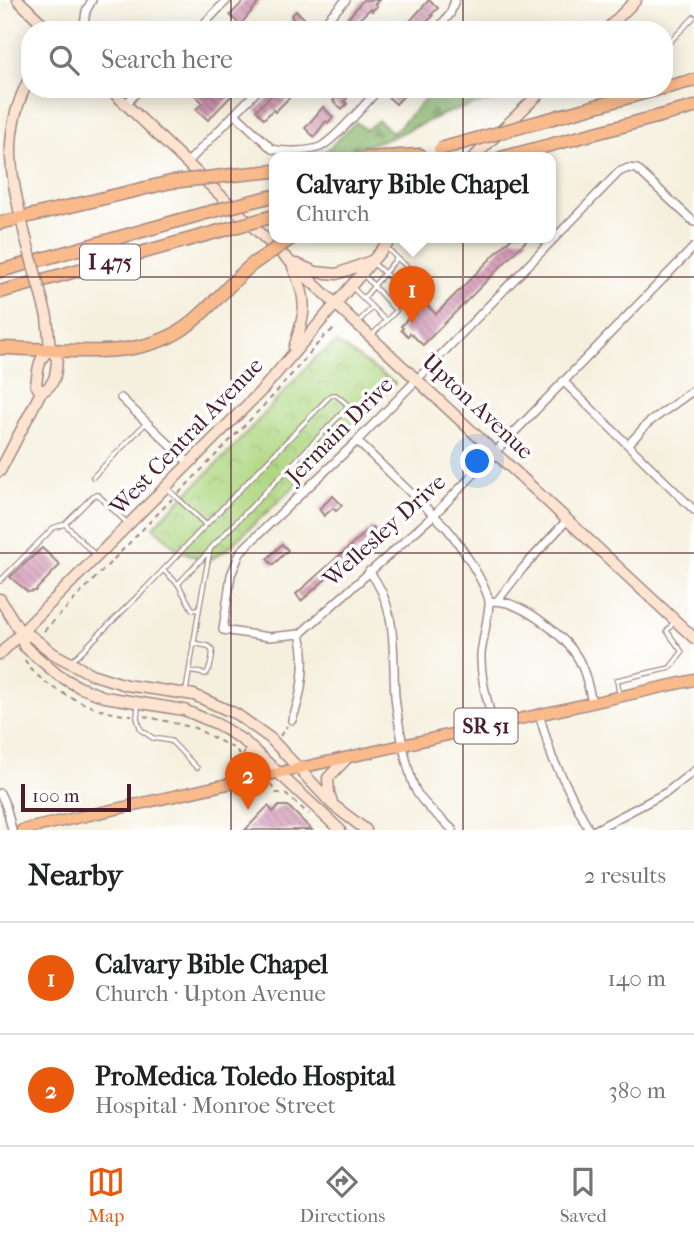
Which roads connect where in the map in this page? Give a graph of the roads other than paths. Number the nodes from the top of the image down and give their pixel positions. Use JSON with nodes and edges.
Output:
{"nodes":[{"id":1,"x":19,"y":0,"type":"edge"},
{"id":2,"x":92,"y":0,"type":"edge"},
{"id":3,"x":228,"y":0,"type":"edge"},
{"id":4,"x":346,"y":0,"type":"edge"},
{"id":5,"x":455,"y":0,"type":"edge"},
{"id":6,"x":622,"y":0,"type":"edge"},
{"id":7,"x":636,"y":0,"type":"edge"},
{"id":8,"x":694,"y":17,"type":"edge"},
{"id":9,"x":40,"y":21,"type":"edge"},
{"id":10,"x":84,"y":21,"type":"edge"},
{"id":11,"x":207,"y":21,"type":"edge"},
{"id":12,"x":326,"y":21,"type":"edge"},
{"id":13,"x":444,"y":21,"type":"edge"},
{"id":14,"x":611,"y":21,"type":"edge"},
{"id":15,"x":614,"y":21,"type":"edge"},
{"id":16,"x":673,"y":39,"type":"edge"},
{"id":17,"x":694,"y":80,"type":"edge"},
{"id":18,"x":673,"y":86,"type":"edge"},
{"id":19,"x":21,"y":94,"type":"edge"},
{"id":20,"x":120,"y":98,"type":"edge"},
{"id":21,"x":132,"y":98,"type":"edge"},
{"id":22,"x":250,"y":98,"type":"edge"},
{"id":23,"x":370,"y":98,"type":"edge"},
{"id":24,"x":535,"y":98,"type":"edge"},
{"id":25,"x":625,"y":98,"type":"edge"},
{"id":26,"x":126,"y":104,"type":"junction"},
{"id":27,"x":694,"y":107,"type":"edge"},
{"id":28,"x":235,"y":114,"type":"junction"},
{"id":29,"x":429,"y":152,"type":"edge"},
{"id":30,"x":478,"y":152,"type":"edge"},
{"id":31,"x":537,"y":152,"type":"edge"},
{"id":32,"x":187,"y":163,"type":"junction"},
{"id":33,"x":269,"y":171,"type":"edge"},
{"id":34,"x":267,"y":198,"type":"edge"},
{"id":35,"x":269,"y":217,"type":"edge"},
{"id":36,"x":21,"y":218,"type":"junction"},
{"id":37,"x":694,"y":222,"type":"edge"},
{"id":38,"x":0,"y":223,"type":"edge"},
{"id":39,"x":556,"y":237,"type":"edge"},
{"id":40,"x":269,"y":241,"type":"edge"},
{"id":41,"x":271,"y":243,"type":"edge"},
{"id":42,"x":284,"y":243,"type":"edge"},
{"id":43,"x":387,"y":243,"type":"edge"},
{"id":44,"x":389,"y":243,"type":"edge"},
{"id":45,"x":550,"y":243,"type":"edge"},
{"id":46,"x":694,"y":247,"type":"edge"},
{"id":47,"x":397,"y":258,"type":"junction"},
{"id":48,"x":694,"y":260,"type":"edge"},
{"id":49,"x":290,"y":261,"type":"junction"},
{"id":50,"x":371,"y":261,"type":"junction"},
{"id":51,"x":680,"y":261,"type":"junction"},
{"id":52,"x":0,"y":271,"type":"edge"},
{"id":53,"x":362,"y":273,"type":"junction"},
{"id":54,"x":386,"y":273,"type":"junction"},
{"id":55,"x":350,"y":286,"type":"junction"},
{"id":56,"x":375,"y":286,"type":"junction"},
{"id":57,"x":0,"y":292,"type":"edge"},
{"id":58,"x":363,"y":299,"type":"junction"},
{"id":59,"x":335,"y":303,"type":"junction"},
{"id":60,"x":372,"y":308,"type":"junction"},
{"id":61,"x":386,"y":321,"type":"junction"},
{"id":62,"x":357,"y":323,"type":"junction"},
{"id":63,"x":371,"y":336,"type":"junction"},
{"id":64,"x":0,"y":348,"type":"edge"},
{"id":65,"x":50,"y":349,"type":"junction"},
{"id":66,"x":291,"y":357,"type":"junction"},
{"id":67,"x":418,"y":378,"type":"junction"},
{"id":68,"x":563,"y":381,"type":"junction"},
{"id":69,"x":694,"y":390,"type":"edge"},
{"id":70,"x":41,"y":392,"type":"junction"},
{"id":71,"x":121,"y":398,"type":"dead end"},
{"id":72,"x":147,"y":422,"type":"junction"},
{"id":73,"x":357,"y":441,"type":"junction"},
{"id":74,"x":628,"y":444,"type":"junction"},
{"id":75,"x":495,"y":450,"type":"junction"},
{"id":76,"x":190,"y":464,"type":"junction"},
{"id":77,"x":0,"y":471,"type":"edge"},
{"id":78,"x":93,"y":477,"type":"dead end"},
{"id":79,"x":166,"y":488,"type":"junction"},
{"id":80,"x":694,"y":510,"type":"edge"},
{"id":81,"x":434,"y":514,"type":"junction"},
{"id":82,"x":568,"y":519,"type":"junction"},
{"id":83,"x":65,"y":524,"type":"junction"},
{"id":84,"x":129,"y":525,"type":"junction"},
{"id":85,"x":206,"y":525,"type":"junction"},
{"id":86,"x":211,"y":550,"type":"junction"},
{"id":87,"x":97,"y":556,"type":"junction"},
{"id":88,"x":163,"y":570,"type":"junction"},
{"id":89,"x":369,"y":571,"type":"junction"},
{"id":90,"x":0,"y":581,"type":"edge"},
{"id":91,"x":178,"y":584,"type":"junction"},
{"id":92,"x":0,"y":599,"type":"edge"},
{"id":93,"x":494,"y":601,"type":"junction"},
{"id":94,"x":199,"y":610,"type":"junction"},
{"id":95,"x":676,"y":620,"type":"junction"},
{"id":96,"x":21,"y":633,"type":"junction"},
{"id":97,"x":300,"y":634,"type":"junction"},
{"id":98,"x":694,"y":638,"type":"edge"},
{"id":99,"x":193,"y":643,"type":"junction"},
{"id":100,"x":0,"y":654,"type":"edge"},
{"id":101,"x":70,"y":663,"type":"junction"},
{"id":102,"x":189,"y":671,"type":"junction"},
{"id":103,"x":694,"y":680,"type":"edge"},
{"id":104,"x":185,"y":693,"type":"junction"},
{"id":105,"x":620,"y":696,"type":"junction"},
{"id":106,"x":592,"y":702,"type":"junction"},
{"id":107,"x":140,"y":710,"type":"junction"},
{"id":108,"x":539,"y":714,"type":"junction"},
{"id":109,"x":292,"y":720,"type":"road end"},
{"id":110,"x":493,"y":724,"type":"junction"},
{"id":111,"x":405,"y":744,"type":"junction"},
{"id":112,"x":251,"y":748,"type":"junction"},
{"id":113,"x":347,"y":758,"type":"junction"},
{"id":114,"x":197,"y":768,"type":"dead end"},
{"id":115,"x":298,"y":768,"type":"junction"},
{"id":116,"x":694,"y":771,"type":"edge"},
{"id":117,"x":277,"y":772,"type":"junction"},
{"id":118,"x":236,"y":781,"type":"junction"},
{"id":119,"x":0,"y":793,"type":"edge"},
{"id":120,"x":333,"y":805,"type":"junction"},
{"id":121,"x":12,"y":830,"type":"edge"},
{"id":122,"x":22,"y":830,"type":"edge"},
{"id":123,"x":340,"y":830,"type":"edge"},
{"id":124,"x":366,"y":830,"type":"edge"},
{"id":125,"x":453,"y":830,"type":"edge"},
{"id":126,"x":589,"y":830,"type":"edge"},
{"id":127,"x":595,"y":830,"type":"edge"}],
"edges":[{"from":1,"to":9,"type":"main road"},
{"from":2,"to":10,"type":"street"},
{"from":3,"to":11,"type":"street"},
{"from":4,"to":12,"type":"street"},
{"from":5,"to":13,"type":"street"},
{"from":6,"to":14,"type":"main road"},
{"from":7,"to":15,"type":"main road"},
{"from":8,"to":16,"type":"lane"},
{"from":17,"to":18,"type":"highway"},
{"from":19,"to":36,"type":"main road"},
{"from":20,"to":26,"type":"main road","name":"Upton Avenue"},
{"from":21,"to":26,"type":"street"},
{"from":22,"to":28,"type":"street"},
{"from":23,"to":28,"type":"street"},
{"from":24,"to":30,"type":"main road"},
{"from":25,"to":29,"type":"highway","bridge":true},
{"from":26,"to":32,"type":"main road","name":"Upton Avenue"},
{"from":27,"to":31,"type":"highway"},
{"from":28,"to":32,"type":"street"},
{"from":32,"to":40,"type":"main road","name":"Upton Avenue"},
{"from":33,"to":36,"type":"highway","bridge":true},
{"from":34,"to":52,"type":"highway","number":"I 475","bridge":true},
{"from":35,"to":57,"type":"highway","number":"I 475","bridge":true},
{"from":36,"to":38,"type":"highway"},
{"from":36,"to":65,"type":"main road","bridge":true},
{"from":37,"to":39,"type":"street","name":"Jermain Drive"},
{"from":41,"to":49,"type":"main road","name":"Upton Avenue"},
{"from":42,"to":65,"type":"highway","bridge":true},
{"from":43,"to":50,"type":"main road","name":"West Central Avenue"},
{"from":44,"to":47,"type":"lane"},
{"from":45,"to":67,"type":"street","name":"Jermain Drive"},
{"from":46,"to":51,"type":"street","name":"Wellesley Drive"},
{"from":47,"to":54,"type":"lane"},
{"from":47,"to":54,"type":"lane"},
{"from":48,"to":51,"type":"street"},
{"from":49,"to":50,"type":"main road"},
{"from":49,"to":59,"type":"main road","name":"Upton Avenue"},
{"from":49,"to":66,"type":"main road"},
{"from":50,"to":53,"type":"main road","name":"West Central Avenue"},
{"from":50,"to":54,"type":"lane"},
{"from":51,"to":68,"type":"street","name":"Wellesley Drive"},
{"from":53,"to":55,"type":"main road","name":"West Central Avenue"},
{"from":53,"to":56,"type":"lane"},
{"from":54,"to":56,"type":"lane"},
{"from":55,"to":58,"type":"lane"},
{"from":55,"to":59,"type":"main road","name":"West Central Avenue"},
{"from":56,"to":58,"type":"lane"},
{"from":56,"to":61,"type":"lane"},
{"from":58,"to":60,"type":"lane"},
{"from":59,"to":62,"type":"main road","name":"Upton Avenue"},
{"from":59,"to":66,"type":"main road","name":"West Central Avenue"},
{"from":60,"to":61,"type":"lane"},
{"from":60,"to":62,"type":"lane"},
{"from":61,"to":63,"type":"lane"},
{"from":62,"to":63,"type":"main road","name":"Upton Avenue"},
{"from":63,"to":67,"type":"main road","name":"Upton Avenue"},
{"from":64,"to":65,"type":"highway"},
{"from":65,"to":70,"type":"main road"},
{"from":65,"to":70,"type":"main road"},
{"from":66,"to":76,"type":"main road","name":"West Central Avenue"},
{"from":67,"to":73,"type":"street","name":"Jermain Drive"},
{"from":67,"to":75,"type":"main road","name":"Upton Avenue"},
{"from":68,"to":74,"type":"street"},
{"from":68,"to":75,"type":"street","name":"Wellesley Drive"},
{"from":69,"to":74,"type":"street"},
{"from":70,"to":77,"type":"main road"},
{"from":71,"to":72,"type":"street"},
{"from":72,"to":76,"type":"street"},
{"from":72,"to":78,"type":"lane"},
{"from":73,"to":81,"type":"street"},
{"from":73,"to":97,"type":"street","name":"Jermain Drive"},
{"from":74,"to":80,"type":"street"},
{"from":75,"to":81,"type":"street","name":"Wellesley Drive"},
{"from":75,"to":82,"type":"main road","name":"Upton Avenue"},
{"from":76,"to":79,"type":"main road","name":"West Central Avenue"},
{"from":79,"to":84,"type":"main road","name":"West Central Avenue"},
{"from":79,"to":85,"type":"lane"},
{"from":81,"to":89,"type":"street","name":"Wellesley Drive"},
{"from":81,"to":93,"type":"street"},
{"from":82,"to":93,"type":"street"},
{"from":82,"to":95,"type":"main road","name":"Upton Avenue"},
{"from":83,"to":84,"type":"lane"},
{"from":83,"to":87,"type":"lane"},
{"from":83,"to":90,"type":"lane"},
{"from":84,"to":87,"type":"main road","name":"West Central Avenue"},
{"from":85,"to":86,"type":"lane"},
{"from":85,"to":88,"type":"lane"},
{"from":86,"to":91,"type":"lane"},
{"from":86,"to":94,"type":"lane"},
{"from":87,"to":96,"type":"main road","name":"West Central Avenue"},
{"from":88,"to":91,"type":"lane"},
{"from":88,"to":101,"type":"lane"},
{"from":89,"to":97,"type":"street","name":"Wellesley Drive"},
{"from":89,"to":111,"type":"street"},
{"from":91,"to":94,"type":"lane"},
{"from":92,"to":96,"type":"main road"},
{"from":93,"to":106,"type":"street"},
{"from":93,"to":110,"type":"street"},
{"from":94,"to":99,"type":"lane"},
{"from":95,"to":98,"type":"main road","name":"Upton Avenue"},
{"from":95,"to":105,"type":"lane"},
{"from":96,"to":100,"type":"main road","name":"West Central Avenue"},
{"from":96,"to":101,"type":"main road"},
{"from":96,"to":107,"type":"main road"},
{"from":97,"to":109,"type":"street"},
{"from":99,"to":102,"type":"lane"},
{"from":99,"to":102,"type":"lane"},
{"from":101,"to":104,"type":"main road"},
{"from":102,"to":104,"type":"lane"},
{"from":103,"to":105,"type":"main road","number":"SR 51"},
{"from":104,"to":115,"type":"main road"},
{"from":105,"to":106,"type":"main road","number":"SR 51"},
{"from":106,"to":108,"type":"main road","number":"SR 51"},
{"from":107,"to":112,"type":"main road"},
{"from":107,"to":114,"type":"lane"},
{"from":108,"to":110,"type":"main road","number":"SR 51"},
{"from":108,"to":126,"type":"street"},
{"from":110,"to":111,"type":"main road","number":"SR 51"},
{"from":111,"to":113,"type":"main road","number":"SR 51"},
{"from":111,"to":125,"type":"street"},
{"from":112,"to":117,"type":"main road"},
{"from":112,"to":118,"type":"main road"},
{"from":113,"to":115,"type":"main road","number":"SR 51"},
{"from":113,"to":120,"type":"main road"},
{"from":115,"to":117,"type":"main road","number":"SR 51"},
{"from":115,"to":120,"type":"main road"},
{"from":116,"to":127,"type":"street"},
{"from":117,"to":118,"type":"main road","number":"SR 51"},
{"from":117,"to":123,"type":"main road"},
{"from":118,"to":122,"type":"main road","number":"SR 51"},
{"from":119,"to":121,"type":"street"},
{"from":120,"to":124,"type":"main road"}]}
